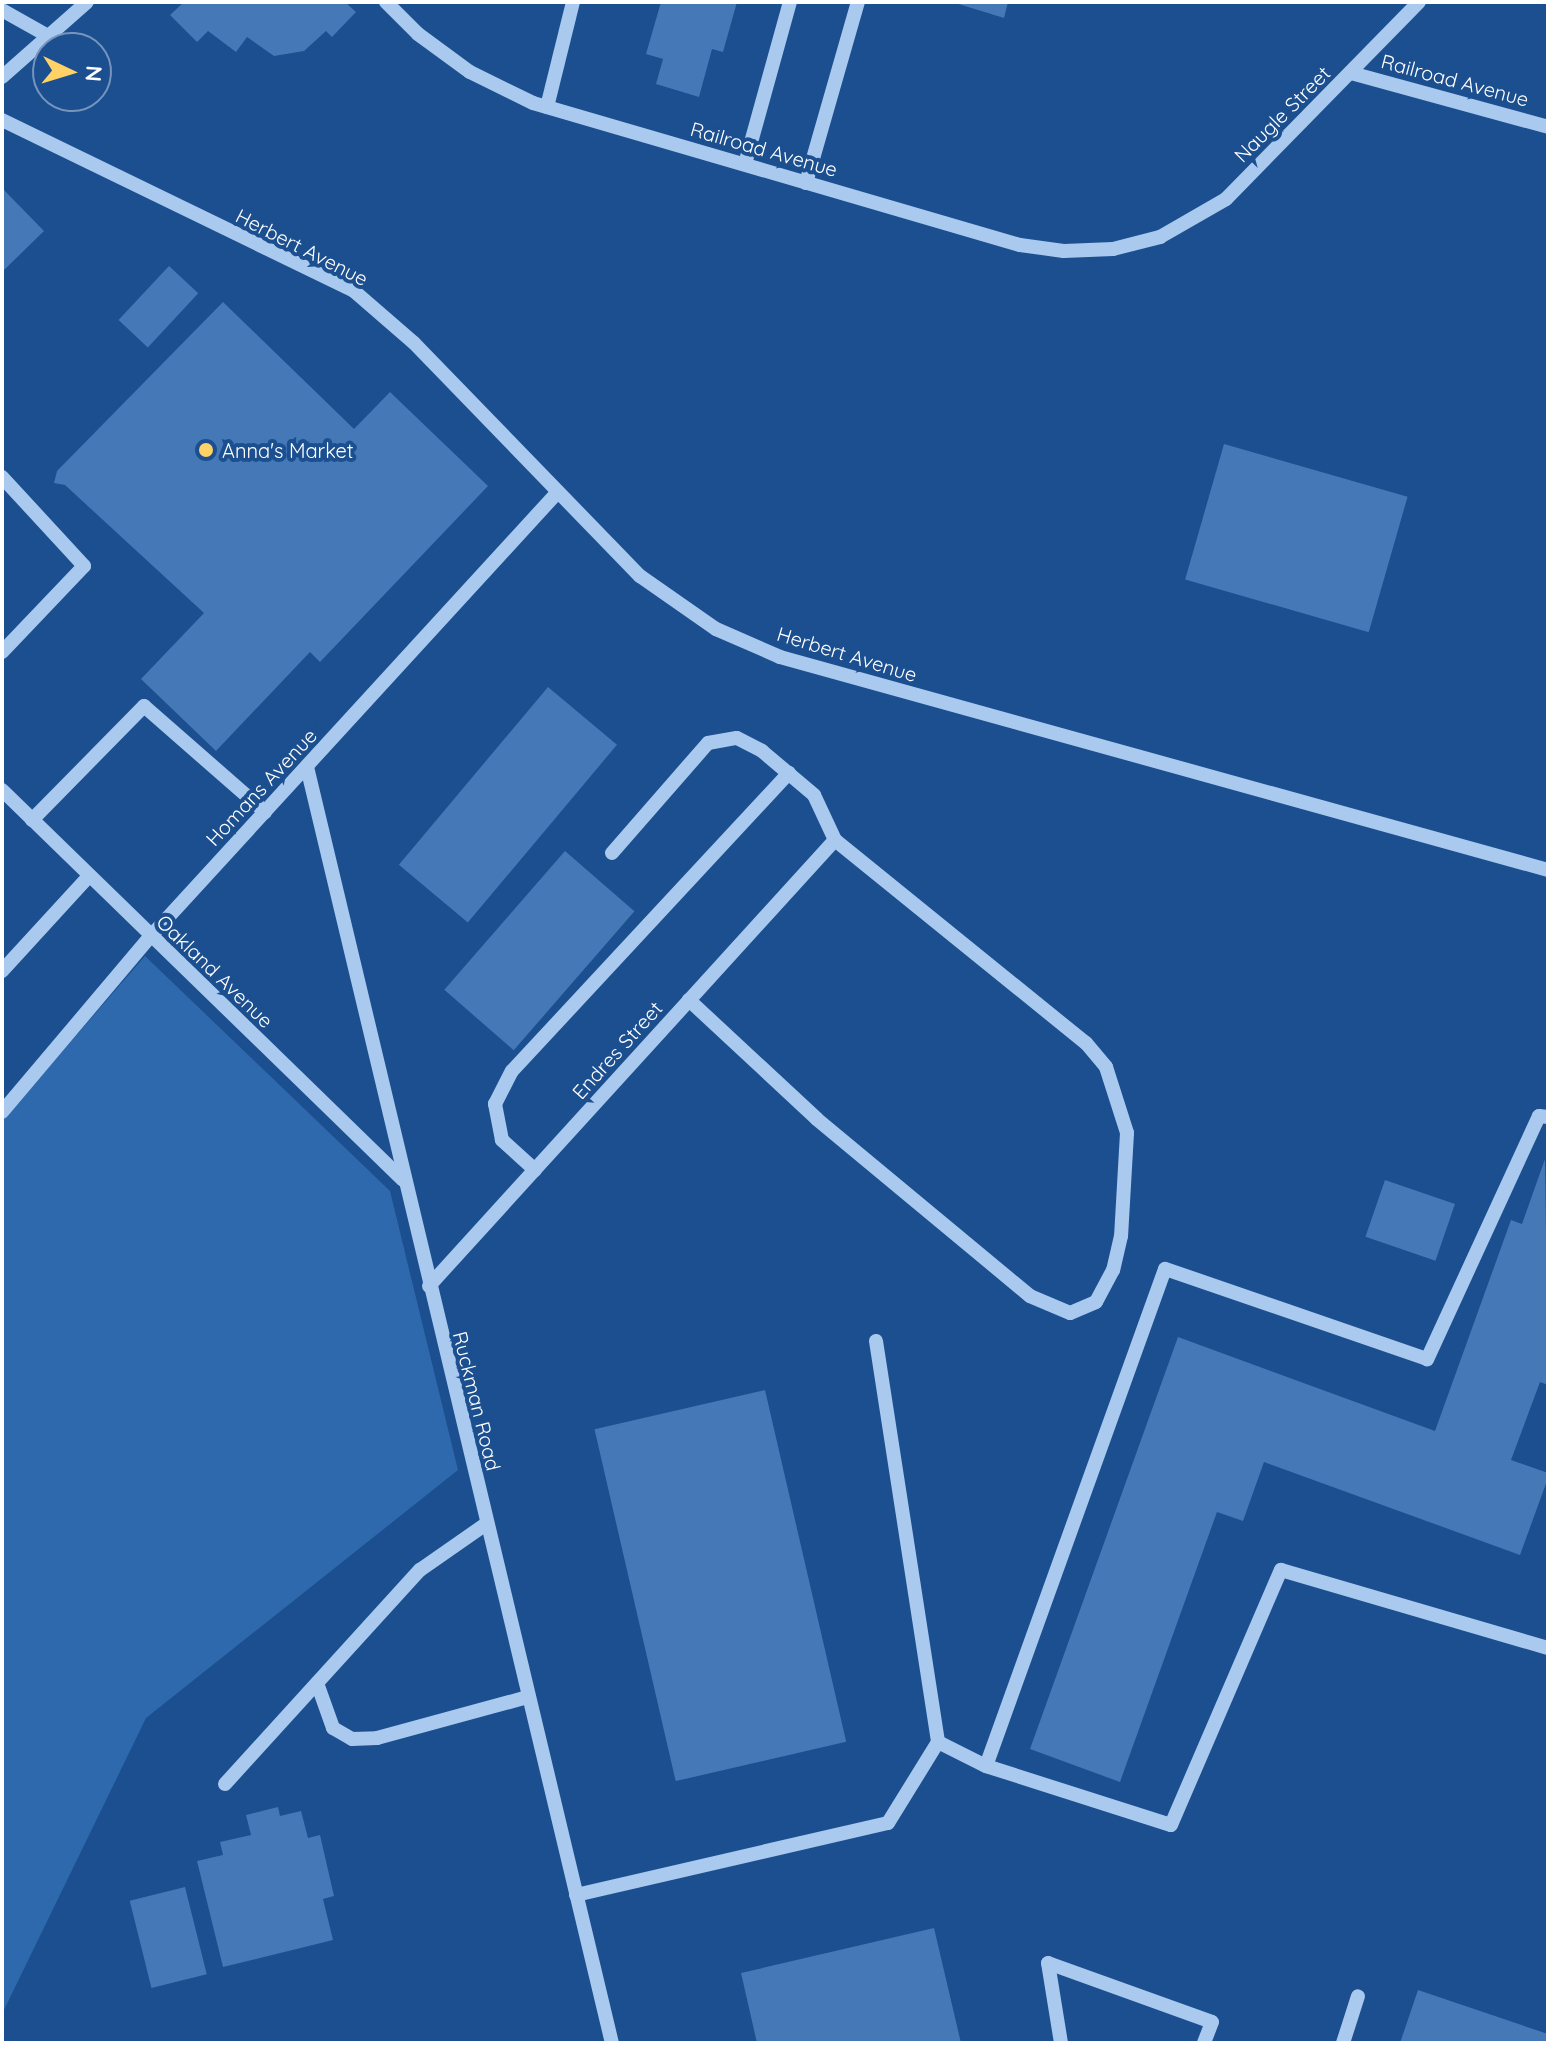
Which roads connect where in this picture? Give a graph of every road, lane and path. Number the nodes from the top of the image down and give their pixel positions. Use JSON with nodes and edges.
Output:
{"nodes":[{"id":1,"x":87,"y":2,"type":"edge"},
{"id":2,"x":386,"y":2,"type":"edge"},
{"id":3,"x":573,"y":2,"type":"edge"},
{"id":4,"x":790,"y":2,"type":"edge"},
{"id":5,"x":858,"y":2,"type":"edge"},
{"id":6,"x":1419,"y":2,"type":"edge"},
{"id":7,"x":2,"y":10,"type":"edge"},
{"id":8,"x":41,"y":32,"type":"edge"},
{"id":9,"x":55,"y":32,"type":"edge"},
{"id":10,"x":32,"y":52,"type":"edge"},
{"id":11,"x":1351,"y":73,"type":"junction"},
{"id":12,"x":2,"y":77,"type":"edge"},
{"id":13,"x":547,"y":107,"type":"junction"},
{"id":14,"x":2,"y":120,"type":"edge"},
{"id":15,"x":1548,"y":127,"type":"edge"},
{"id":16,"x":745,"y":164,"type":"junction"},
{"id":17,"x":806,"y":183,"type":"junction"},
{"id":18,"x":1160,"y":237,"type":"joint"},
{"id":19,"x":2,"y":477,"type":"edge"},
{"id":20,"x":556,"y":494,"type":"junction"},
{"id":21,"x":2,"y":652,"type":"edge"},
{"id":22,"x":307,"y":767,"type":"junction"},
{"id":23,"x":789,"y":773,"type":"junction"},
{"id":24,"x":2,"y":790,"type":"edge"},
{"id":25,"x":265,"y":812,"type":"junction"},
{"id":26,"x":32,"y":820,"type":"junction"},
{"id":27,"x":835,"y":840,"type":"junction"},
{"id":28,"x":612,"y":853,"type":"dead end"},
{"id":29,"x":1548,"y":870,"type":"edge"},
{"id":30,"x":89,"y":876,"type":"junction"},
{"id":31,"x":150,"y":937,"type":"junction"},
{"id":32,"x":2,"y":971,"type":"edge"},
{"id":33,"x":689,"y":1000,"type":"junction"},
{"id":34,"x":2,"y":1112,"type":"edge"},
{"id":35,"x":1548,"y":1117,"type":"edge"},
{"id":36,"x":535,"y":1170,"type":"junction"},
{"id":37,"x":403,"y":1180,"type":"junction"},
{"id":38,"x":429,"y":1286,"type":"junction"},
{"id":39,"x":876,"y":1341,"type":"dead end"},
{"id":40,"x":486,"y":1524,"type":"junction"},
{"id":41,"x":1548,"y":1648,"type":"edge"},
{"id":42,"x":317,"y":1683,"type":"junction"},
{"id":43,"x":528,"y":1697,"type":"junction"},
{"id":44,"x":938,"y":1742,"type":"junction"},
{"id":45,"x":986,"y":1766,"type":"junction"},
{"id":46,"x":225,"y":1784,"type":"dead end"},
{"id":47,"x":576,"y":1895,"type":"junction"},
{"id":48,"x":1358,"y":1996,"type":"dead end"},
{"id":49,"x":612,"y":2043,"type":"edge"},
{"id":50,"x":1061,"y":2043,"type":"edge"},
{"id":51,"x":1204,"y":2043,"type":"edge"},
{"id":52,"x":1343,"y":2043,"type":"edge"}],
"edges":[{"from":1,"to":9,"type":"street"},
{"from":2,"to":13,"type":"street","name":"Railroad Avenue"},
{"from":3,"to":13,"type":"street"},
{"from":4,"to":16,"type":"street"},
{"from":5,"to":17,"type":"street"},
{"from":6,"to":11,"type":"street","name":"Naugle Street"},
{"from":7,"to":8,"type":"street"},
{"from":10,"to":12,"type":"street"},
{"from":11,"to":15,"type":"street","name":"Railroad Avenue"},
{"from":11,"to":18,"type":"street","name":"Naugle Street"},
{"from":13,"to":16,"type":"street","name":"Railroad Avenue"},
{"from":14,"to":20,"type":"street","name":"Herbert Avenue"},
{"from":16,"to":17,"type":"street","name":"Railroad Avenue"},
{"from":17,"to":18,"type":"street","name":"Railroad Avenue"},
{"from":19,"to":21,"type":"street"},
{"from":20,"to":22,"type":"street","name":"Homans Avenue"},
{"from":20,"to":29,"type":"street","name":"Herbert Avenue"},
{"from":22,"to":25,"type":"street","name":"Homans Avenue"},
{"from":22,"to":37,"type":"street","name":"Ruckman Road"},
{"from":23,"to":27,"type":"street"},
{"from":23,"to":28,"type":"street"},
{"from":23,"to":36,"type":"street"},
{"from":24,"to":26,"type":"street","name":"Oakland Avenue"},
{"from":25,"to":26,"type":"street"},
{"from":25,"to":31,"type":"street","name":"Homans Avenue"},
{"from":26,"to":30,"type":"street","name":"Oakland Avenue"},
{"from":27,"to":33,"type":"street","name":"Endres Street"},
{"from":27,"to":33,"type":"street"},
{"from":30,"to":31,"type":"street","name":"Oakland Avenue"},
{"from":30,"to":32,"type":"street"},
{"from":31,"to":34,"type":"street","name":"Homans Avenue"},
{"from":31,"to":37,"type":"street","name":"Oakland Avenue"},
{"from":33,"to":36,"type":"street","name":"Endres Street"},
{"from":35,"to":45,"type":"street"},
{"from":36,"to":38,"type":"street","name":"Endres Street"},
{"from":37,"to":38,"type":"street","name":"Ruckman Road"},
{"from":38,"to":40,"type":"street","name":"Ruckman Road"},
{"from":39,"to":44,"type":"street"},
{"from":40,"to":42,"type":"street"},
{"from":40,"to":43,"type":"street","name":"Ruckman Road"},
{"from":41,"to":45,"type":"street"},
{"from":42,"to":43,"type":"street"},
{"from":42,"to":46,"type":"street"},
{"from":43,"to":47,"type":"street","name":"Ruckman Road"},
{"from":44,"to":45,"type":"street"},
{"from":44,"to":47,"type":"street"},
{"from":47,"to":49,"type":"street","name":"Ruckman Road"},
{"from":48,"to":52,"type":"street"},
{"from":50,"to":51,"type":"street"}]}
